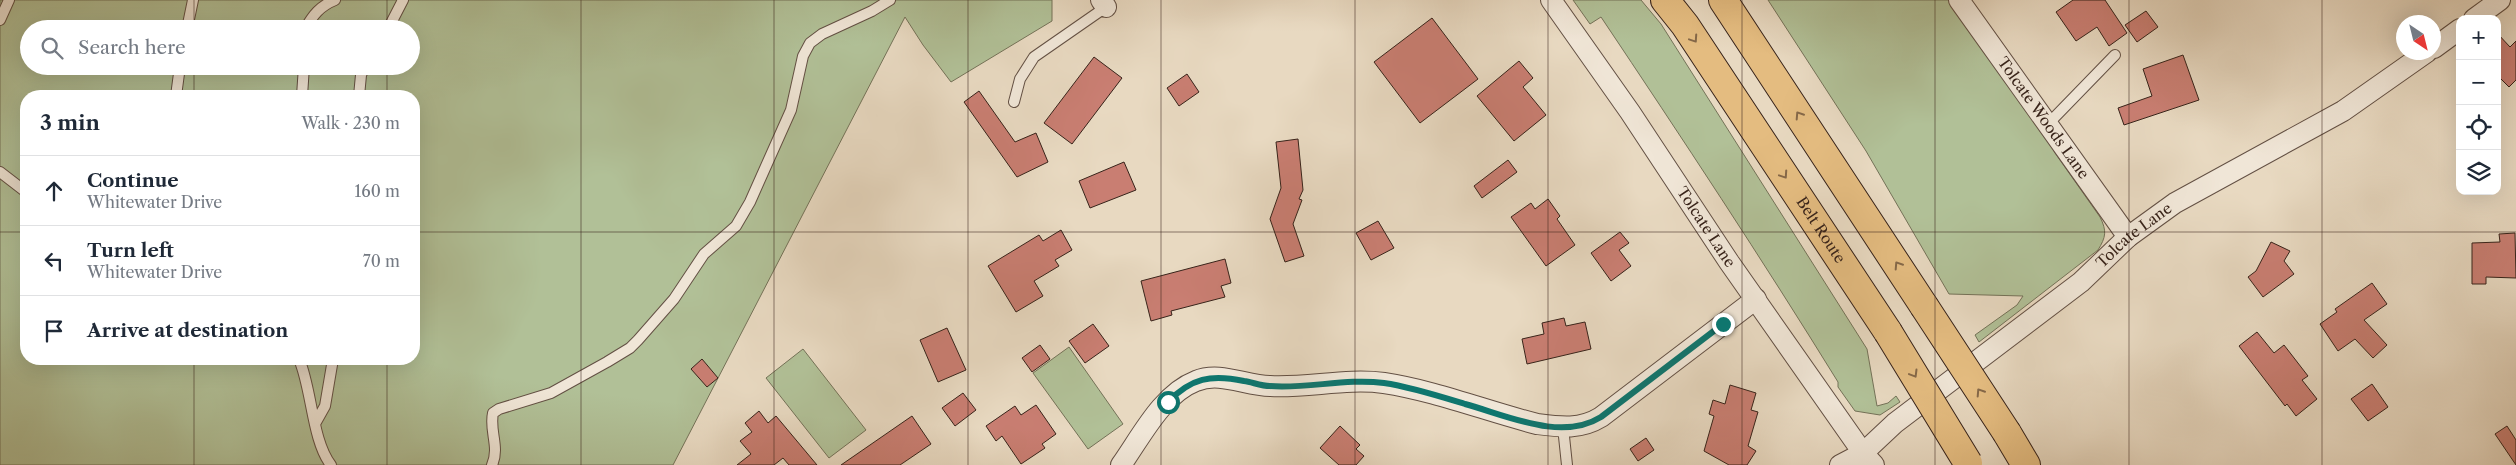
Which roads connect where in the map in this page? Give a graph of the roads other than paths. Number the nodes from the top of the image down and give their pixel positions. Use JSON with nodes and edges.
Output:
{"nodes":[{"id":1,"x":9,"y":0,"type":"edge"},
{"id":2,"x":193,"y":0,"type":"edge"},
{"id":3,"x":335,"y":0,"type":"edge"},
{"id":4,"x":403,"y":0,"type":"edge"},
{"id":5,"x":890,"y":0,"type":"edge"},
{"id":6,"x":1551,"y":0,"type":"edge"},
{"id":7,"x":1666,"y":0,"type":"edge"},
{"id":8,"x":1723,"y":0,"type":"edge"},
{"id":9,"x":1959,"y":0,"type":"edge"},
{"id":10,"x":2500,"y":0,"type":"edge"},
{"id":11,"x":1104,"y":3,"type":"edge"},
{"id":12,"x":2479,"y":15,"type":"edge"},
{"id":13,"x":0,"y":20,"type":"edge"},
{"id":14,"x":189,"y":20,"type":"edge"},
{"id":15,"x":310,"y":20,"type":"edge"},
{"id":16,"x":393,"y":20,"type":"edge"},
{"id":17,"x":2456,"y":32,"type":"edge"},
{"id":18,"x":2441,"y":43,"type":"edge"},
{"id":19,"x":2115,"y":55,"type":"dead end"},
{"id":20,"x":2416,"y":60,"type":"edge"},
{"id":21,"x":179,"y":75,"type":"edge"},
{"id":22,"x":303,"y":75,"type":"edge"},
{"id":23,"x":361,"y":75,"type":"edge"},
{"id":24,"x":177,"y":90,"type":"edge"},
{"id":25,"x":302,"y":90,"type":"edge"},
{"id":26,"x":359,"y":90,"type":"edge"},
{"id":27,"x":1014,"y":102,"type":"dead end"},
{"id":28,"x":2048,"y":124,"type":"junction"},
{"id":29,"x":0,"y":172,"type":"edge"},
{"id":30,"x":20,"y":187,"type":"edge"},
{"id":31,"x":2128,"y":237,"type":"junction"},
{"id":32,"x":1756,"y":299,"type":"junction"},
{"id":33,"x":301,"y":365,"type":"edge"},
{"id":34,"x":332,"y":365,"type":"edge"},
{"id":35,"x":316,"y":422,"type":"junction"},
{"id":36,"x":1563,"y":428,"type":"junction"},
{"id":37,"x":1869,"y":459,"type":"edge"},
{"id":38,"x":1968,"y":464,"type":"edge"},
{"id":39,"x":331,"y":465,"type":"edge"},
{"id":40,"x":492,"y":465,"type":"edge"},
{"id":41,"x":1121,"y":465,"type":"edge"},
{"id":42,"x":1567,"y":465,"type":"edge"},
{"id":43,"x":1840,"y":465,"type":"edge"},
{"id":44,"x":2026,"y":465,"type":"edge"}],
"edges":[{"from":1,"to":13,"type":"lane"},
{"from":2,"to":14,"type":"lane"},
{"from":3,"to":15,"type":"lane"},
{"from":4,"to":16,"type":"lane"},
{"from":5,"to":40,"type":"lane"},
{"from":6,"to":32,"type":"street","name":"Tolcate Lane"},
{"from":7,"to":38,"type":"highway","name":"Belt Route","one_way":true,"bridge":true},
{"from":44,"to":8,"type":"highway","one_way":true,"bridge":true},
{"from":9,"to":28,"type":"street","name":"Tolcate Woods Lane"},
{"from":10,"to":12,"type":"street"},
{"from":11,"to":27,"type":"lane"},
{"from":17,"to":18,"type":"street"},
{"from":19,"to":28,"type":"lane"},
{"from":20,"to":31,"type":"street","name":"Tolcate Lane"},
{"from":21,"to":24,"type":"lane"},
{"from":22,"to":25,"type":"lane"},
{"from":23,"to":26,"type":"lane"},
{"from":28,"to":31,"type":"street","name":"Tolcate Woods Lane"},
{"from":29,"to":30,"type":"lane"},
{"from":31,"to":37,"type":"street","name":"Tolcate Lane"},
{"from":32,"to":36,"type":"street"},
{"from":32,"to":37,"type":"street","name":"Tolcate Lane"},
{"from":33,"to":35,"type":"lane"},
{"from":34,"to":35,"type":"lane"},
{"from":35,"to":39,"type":"lane"},
{"from":36,"to":41,"type":"street"},
{"from":36,"to":42,"type":"lane"},
{"from":37,"to":43,"type":"street","name":"Tolcate Lane"}]}
